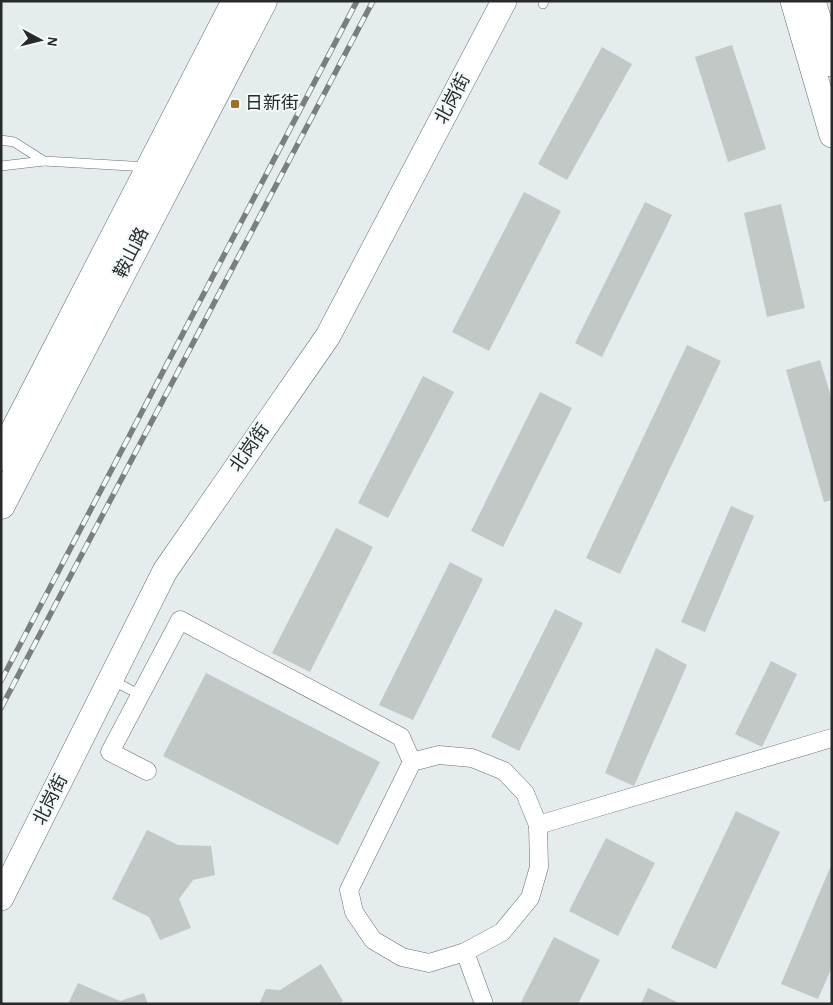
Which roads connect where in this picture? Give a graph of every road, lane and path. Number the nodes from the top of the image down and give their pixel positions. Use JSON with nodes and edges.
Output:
{"nodes":[{"id":1,"x":236,"y":1,"type":"edge"},
{"id":2,"x":263,"y":1,"type":"edge"},
{"id":3,"x":504,"y":1,"type":"edge"},
{"id":4,"x":793,"y":1,"type":"edge"},
{"id":5,"x":813,"y":1,"type":"edge"},
{"id":6,"x":832,"y":64,"type":"edge"},
{"id":7,"x":832,"y":135,"type":"edge"},
{"id":8,"x":1,"y":140,"type":"edge"},
{"id":9,"x":44,"y":160,"type":"junction"},
{"id":10,"x":1,"y":166,"type":"edge"},
{"id":11,"x":150,"y":167,"type":"junction"},
{"id":12,"x":1,"y":457,"type":"edge"},
{"id":13,"x":1,"y":505,"type":"edge"},
{"id":14,"x":111,"y":679,"type":"junction"},
{"id":15,"x":140,"y":695,"type":"junction"},
{"id":16,"x":832,"y":738,"type":"edge"},
{"id":17,"x":412,"y":762,"type":"junction"},
{"id":18,"x":147,"y":771,"type":"dead end"},
{"id":19,"x":538,"y":825,"type":"junction"},
{"id":20,"x":1,"y":898,"type":"edge"},
{"id":21,"x":465,"y":952,"type":"junction"},
{"id":22,"x":484,"y":1004,"type":"edge"}],
"edges":[{"from":1,"to":11,"type":"main road","name":"鞍山路"},
{"from":2,"to":13,"type":"main road","name":"鞍山路"},
{"from":3,"to":14,"type":"main road","name":"北岗街"},
{"from":4,"to":7,"type":"main road"},
{"from":5,"to":6,"type":"main road"},
{"from":8,"to":9,"type":"lane"},
{"from":9,"to":10,"type":"lane"},
{"from":9,"to":11,"type":"lane"},
{"from":11,"to":12,"type":"main road","name":"鞍山路"},
{"from":14,"to":15,"type":"lane"},
{"from":14,"to":20,"type":"main road","name":"北岗街"},
{"from":15,"to":17,"type":"street"},
{"from":15,"to":18,"type":"street"},
{"from":16,"to":19,"type":"street"},
{"from":17,"to":19,"type":"street"},
{"from":17,"to":21,"type":"street"},
{"from":19,"to":21,"type":"street"},
{"from":21,"to":22,"type":"street"}]}
